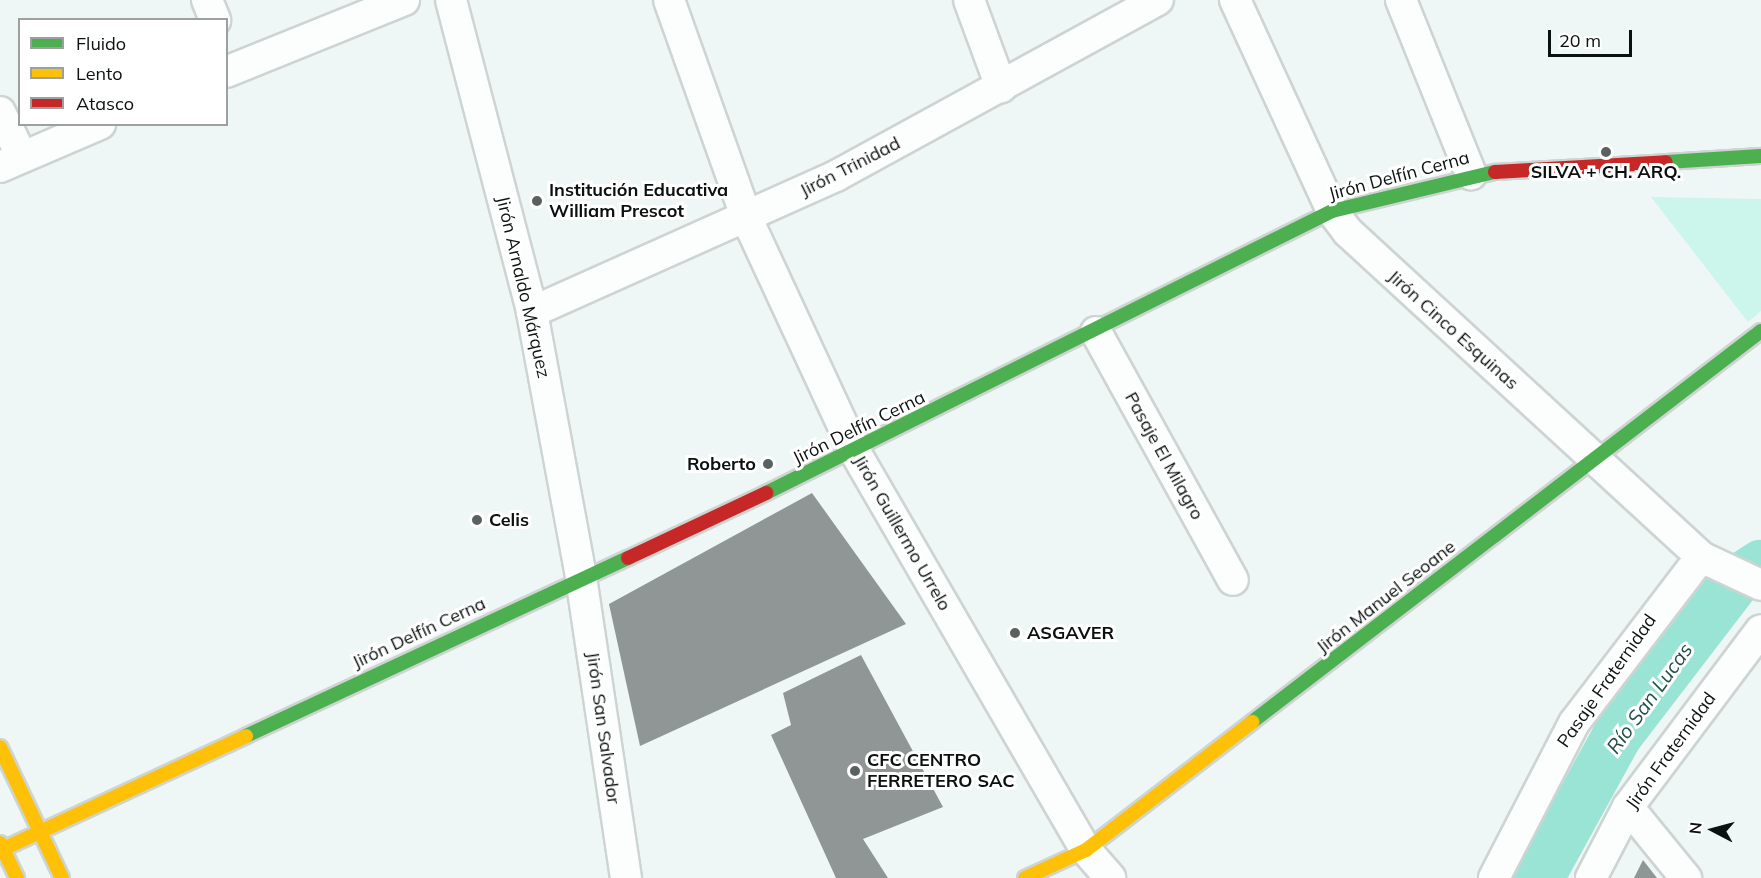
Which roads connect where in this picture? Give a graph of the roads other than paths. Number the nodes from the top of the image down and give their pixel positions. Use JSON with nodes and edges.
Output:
{"nodes":[{"id":1,"x":207,"y":0,"type":"edge"},
{"id":2,"x":404,"y":0,"type":"edge"},
{"id":3,"x":451,"y":0,"type":"edge"},
{"id":4,"x":669,"y":0,"type":"edge"},
{"id":5,"x":969,"y":0,"type":"edge"},
{"id":6,"x":1158,"y":0,"type":"edge"},
{"id":7,"x":1235,"y":0,"type":"edge"},
{"id":8,"x":1401,"y":0,"type":"edge"},
{"id":9,"x":214,"y":18,"type":"edge"},
{"id":10,"x":230,"y":61,"type":"edge"},
{"id":11,"x":1001,"y":87,"type":"junction"},
{"id":12,"x":0,"y":112,"type":"edge"},
{"id":13,"x":95,"y":126,"type":"edge"},
{"id":14,"x":1761,"y":156,"type":"edge"},
{"id":15,"x":11,"y":162,"type":"edge"},
{"id":16,"x":1471,"y":174,"type":"junction"},
{"id":17,"x":1332,"y":212,"type":"junction"},
{"id":18,"x":747,"y":219,"type":"junction"},
{"id":19,"x":532,"y":312,"type":"junction"},
{"id":20,"x":1761,"y":331,"type":"edge"},
{"id":21,"x":1096,"y":332,"type":"junction"},
{"id":22,"x":855,"y":452,"type":"junction"},
{"id":23,"x":1597,"y":458,"type":"junction"},
{"id":24,"x":1704,"y":558,"type":"junction"},
{"id":25,"x":581,"y":577,"type":"junction"},
{"id":26,"x":1233,"y":580,"type":"dead end"},
{"id":27,"x":1761,"y":585,"type":"edge"},
{"id":28,"x":1761,"y":630,"type":"edge"},
{"id":29,"x":0,"y":747,"type":"edge"},
{"id":30,"x":1628,"y":807,"type":"junction"},
{"id":31,"x":40,"y":830,"type":"junction"},
{"id":32,"x":1,"y":846,"type":"edge"},
{"id":33,"x":1086,"y":850,"type":"junction"},
{"id":34,"x":17,"y":878,"type":"edge"},
{"id":35,"x":62,"y":878,"type":"edge"},
{"id":36,"x":626,"y":878,"type":"edge"},
{"id":37,"x":1025,"y":878,"type":"edge"},
{"id":38,"x":1110,"y":878,"type":"edge"},
{"id":39,"x":1494,"y":878,"type":"edge"},
{"id":40,"x":1591,"y":878,"type":"edge"},
{"id":41,"x":1686,"y":878,"type":"edge"}],
"edges":[{"from":1,"to":9,"type":"street"},
{"from":2,"to":10,"type":"street"},
{"from":3,"to":19,"type":"street","name":"Jirón Arnaldo Márquez"},
{"from":4,"to":18,"type":"street","name":"Jirón Guillermo Urrelo"},
{"from":5,"to":11,"type":"street"},
{"from":6,"to":11,"type":"street","name":"Jirón Trinidad"},
{"from":7,"to":17,"type":"street","name":"Jirón Cinco Esquinas"},
{"from":8,"to":16,"type":"street"},
{"from":11,"to":18,"type":"street","name":"Jirón Trinidad"},
{"from":12,"to":15,"type":"street"},
{"from":13,"to":15,"type":"street"},
{"from":14,"to":16,"type":"street","name":"Jirón Delfín Cerna"},
{"from":16,"to":17,"type":"street","name":"Jirón Delfín Cerna"},
{"from":17,"to":21,"type":"street","name":"Jirón Delfín Cerna"},
{"from":17,"to":23,"type":"street","name":"Jirón Cinco Esquinas"},
{"from":18,"to":19,"type":"street","name":"Jirón Trinidad"},
{"from":18,"to":22,"type":"street","name":"Jirón Guillermo Urrelo"},
{"from":19,"to":25,"type":"street","name":"Jirón Arnaldo Márquez"},
{"from":20,"to":23,"type":"street","name":"Jirón Manuel Seoane"},
{"from":21,"to":22,"type":"street","name":"Jirón Delfín Cerna"},
{"from":21,"to":26,"type":"street","name":"Pasaje El Milagro"},
{"from":22,"to":25,"type":"street","name":"Jirón Delfín Cerna"},
{"from":22,"to":33,"type":"street","name":"Jirón Guillermo Urrelo"},
{"from":23,"to":24,"type":"street","name":"Jirón Cinco Esquinas"},
{"from":23,"to":33,"type":"street","name":"Jirón Manuel Seoane"},
{"from":24,"to":27,"type":"street","name":"Jirón Cinco Esquinas"},
{"from":24,"to":39,"type":"street","name":"Pasaje Fraternidad"},
{"from":25,"to":31,"type":"street","name":"Jirón Delfín Cerna"},
{"from":25,"to":36,"type":"street","name":"Jirón San Salvador"},
{"from":28,"to":30,"type":"street","name":"Jirón Fraternidad"},
{"from":29,"to":31,"type":"street"},
{"from":30,"to":40,"type":"street","name":"Jirón Fraternidad"},
{"from":30,"to":41,"type":"street"},
{"from":31,"to":32,"type":"street","name":"Jirón Delfín Cerna"},
{"from":31,"to":35,"type":"street"},
{"from":32,"to":34,"type":"street"},
{"from":33,"to":37,"type":"street","name":"Jirón Manuel Seoane"},
{"from":33,"to":38,"type":"street","name":"Jirón Guillermo Urrelo"}]}
